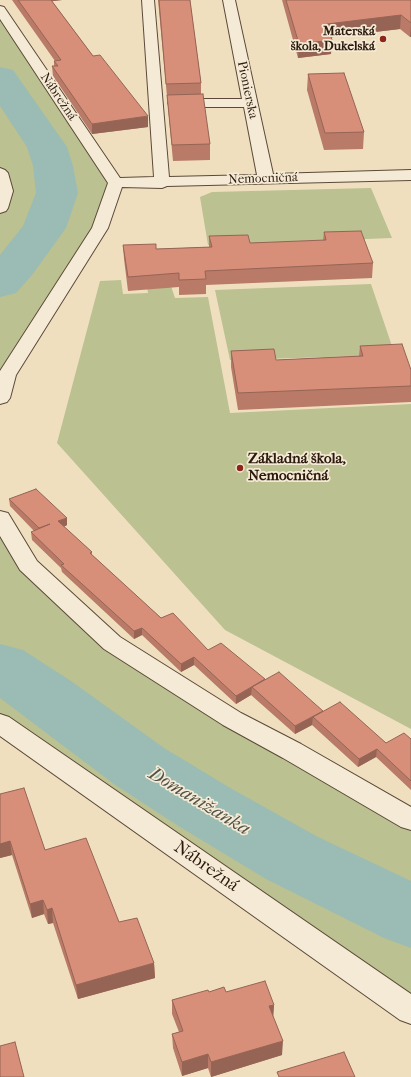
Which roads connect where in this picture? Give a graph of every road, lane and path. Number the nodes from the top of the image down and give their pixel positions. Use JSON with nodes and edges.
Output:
{"nodes":[{"id":1,"x":148,"y":0,"type":"edge"},
{"id":2,"x":229,"y":0,"type":"edge"},
{"id":3,"x":0,"y":10,"type":"edge"},
{"id":4,"x":154,"y":98,"type":"junction"},
{"id":5,"x":250,"y":103,"type":"junction"},
{"id":6,"x":0,"y":173,"type":"edge"},
{"id":7,"x":411,"y":175,"type":"edge"},
{"id":8,"x":266,"y":179,"type":"junction"},
{"id":9,"x":116,"y":183,"type":"junction"},
{"id":10,"x":162,"y":183,"type":"junction"},
{"id":11,"x":0,"y":208,"type":"edge"},
{"id":12,"x":0,"y":398,"type":"edge"},
{"id":13,"x":0,"y":518,"type":"edge"},
{"id":14,"x":0,"y":723,"type":"edge"},
{"id":15,"x":411,"y":820,"type":"edge"},
{"id":16,"x":411,"y":1011,"type":"edge"}],
"edges":[{"from":1,"to":4,"type":"street"},
{"from":2,"to":5,"type":"street","name":"Pionierska"},
{"from":3,"to":9,"type":"street","name":"Nábrežná"},
{"from":4,"to":5,"type":"street"},
{"from":4,"to":10,"type":"street"},
{"from":5,"to":8,"type":"street","name":"Pionierska"},
{"from":6,"to":11,"type":"street"},
{"from":7,"to":8,"type":"street","name":"Nemocničná"},
{"from":8,"to":10,"type":"street","name":"Nemocničná"},
{"from":9,"to":10,"type":"street","name":"Nemocničná"},
{"from":9,"to":12,"type":"street"},
{"from":13,"to":15,"type":"street"},
{"from":14,"to":16,"type":"street","name":"Nábrežná"}]}
